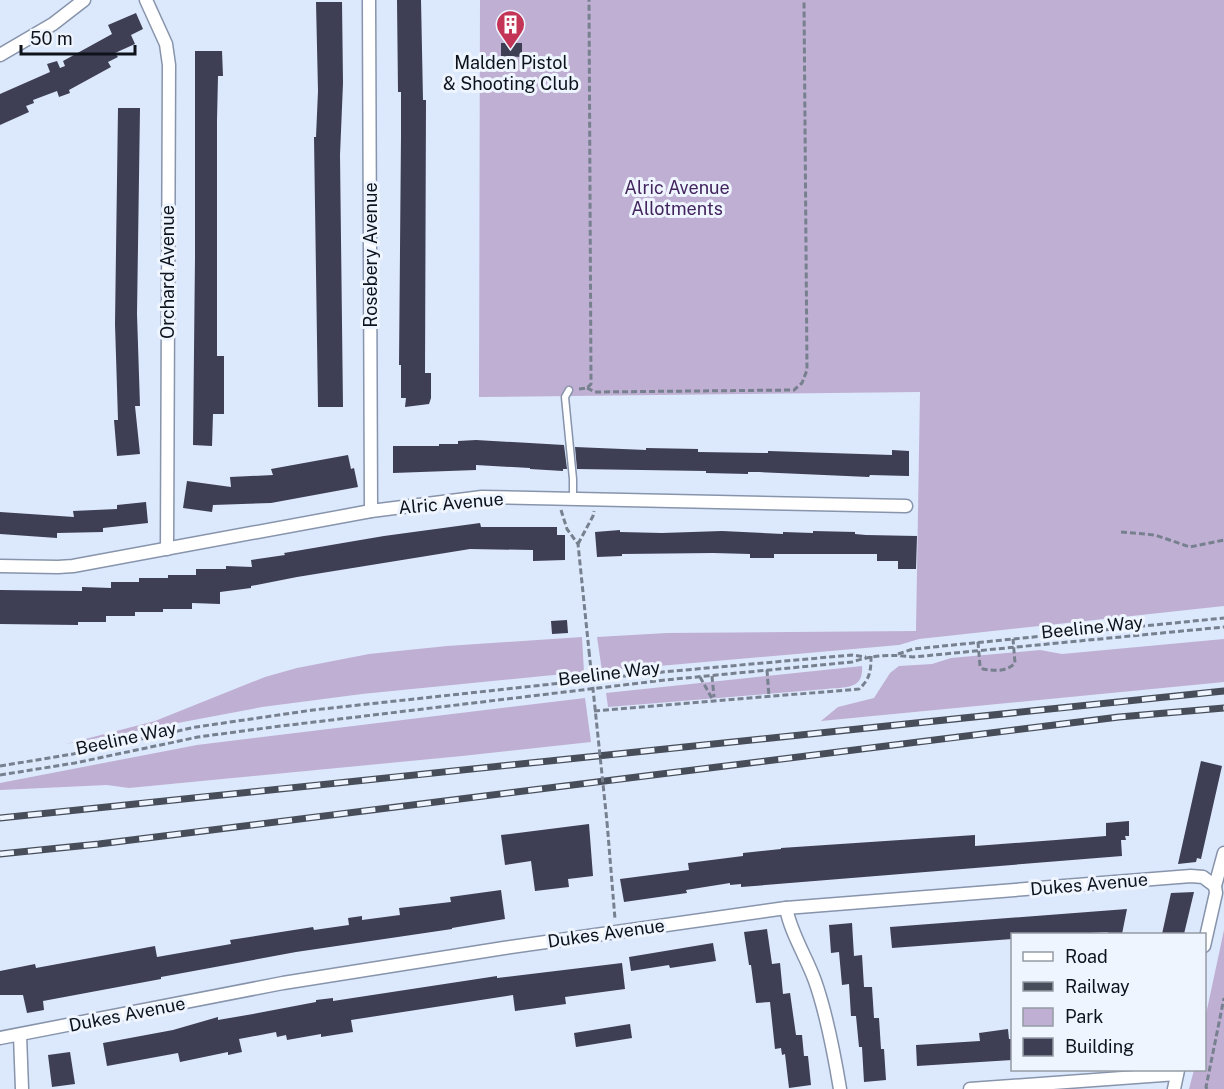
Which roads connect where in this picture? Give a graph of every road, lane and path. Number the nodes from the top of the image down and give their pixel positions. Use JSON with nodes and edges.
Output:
{"nodes":[{"id":1,"x":84,"y":0,"type":"edge"},
{"id":2,"x":146,"y":0,"type":"edge"},
{"id":3,"x":369,"y":0,"type":"edge"},
{"id":4,"x":589,"y":0,"type":"edge"},
{"id":5,"x":804,"y":0,"type":"edge"},
{"id":6,"x":0,"y":55,"type":"edge"},
{"id":7,"x":587,"y":388,"type":"junction"},
{"id":8,"x":568,"y":390,"type":"joint"},
{"id":9,"x":557,"y":498,"type":"junction"},
{"id":10,"x":573,"y":499,"type":"junction"},
{"id":11,"x":595,"y":500,"type":"junction"},
{"id":12,"x":906,"y":506,"type":"dead end"},
{"id":13,"x":372,"y":511,"type":"junction"},
{"id":14,"x":1121,"y":532,"type":"dead end"},
{"id":15,"x":1224,"y":540,"type":"edge"},
{"id":16,"x":578,"y":544,"type":"junction"},
{"id":17,"x":167,"y":549,"type":"junction"},
{"id":18,"x":0,"y":566,"type":"edge"},
{"id":19,"x":1224,"y":618,"type":"edge"},
{"id":20,"x":1224,"y":627,"type":"edge"},
{"id":21,"x":1013,"y":639,"type":"junction"},
{"id":22,"x":978,"y":642,"type":"junction"},
{"id":23,"x":1013,"y":648,"type":"junction"},
{"id":24,"x":979,"y":651,"type":"junction"},
{"id":25,"x":897,"y":655,"type":"junction"},
{"id":26,"x":869,"y":657,"type":"junction"},
{"id":27,"x":767,"y":670,"type":"junction"},
{"id":28,"x":712,"y":676,"type":"junction"},
{"id":29,"x":700,"y":677,"type":"junction"},
{"id":30,"x":769,"y":697,"type":"junction"},
{"id":31,"x":714,"y":702,"type":"junction"},
{"id":32,"x":594,"y":711,"type":"junction"},
{"id":33,"x":0,"y":766,"type":"edge"},
{"id":34,"x":0,"y":775,"type":"edge"},
{"id":35,"x":1224,"y":853,"type":"edge"},
{"id":36,"x":1215,"y":886,"type":"junction"},
{"id":37,"x":786,"y":908,"type":"junction"},
{"id":38,"x":616,"y":931,"type":"junction"},
{"id":39,"x":1206,"y":937,"type":"edge"},
{"id":40,"x":1224,"y":998,"type":"edge"},
{"id":41,"x":20,"y":1035,"type":"junction"},
{"id":42,"x":0,"y":1038,"type":"edge"},
{"id":43,"x":1178,"y":1072,"type":"edge"},
{"id":44,"x":22,"y":1089,"type":"edge"},
{"id":45,"x":840,"y":1089,"type":"edge"},
{"id":46,"x":970,"y":1089,"type":"edge"},
{"id":47,"x":1174,"y":1089,"type":"edge"},
{"id":48,"x":1207,"y":1089,"type":"edge"}],
"edges":[{"from":1,"to":6,"type":"street"},
{"from":2,"to":17,"type":"street","name":"Orchard Avenue"},
{"from":3,"to":13,"type":"street","name":"Rosebery Avenue"},
{"from":4,"to":7,"type":"path"},
{"from":5,"to":7,"type":"path"},
{"from":7,"to":8,"type":"path"},
{"from":8,"to":10,"type":"lane"},
{"from":9,"to":10,"type":"street","name":"Alric Avenue"},
{"from":9,"to":13,"type":"street","name":"Alric Avenue"},
{"from":9,"to":16,"type":"path"},
{"from":10,"to":11,"type":"street","name":"Alric Avenue"},
{"from":11,"to":12,"type":"street","name":"Alric Avenue"},
{"from":11,"to":16,"type":"path"},
{"from":13,"to":17,"type":"street","name":"Alric Avenue"},
{"from":14,"to":15,"type":"path"},
{"from":16,"to":32,"type":"path","bridge":true},
{"from":17,"to":18,"type":"street","name":"Alric Avenue"},
{"from":19,"to":21,"type":"path"},
{"from":20,"to":23,"type":"path","name":"Beeline Way"},
{"from":21,"to":22,"type":"path"},
{"from":21,"to":23,"type":"path"},
{"from":22,"to":24,"type":"path"},
{"from":22,"to":25,"type":"path"},
{"from":23,"to":24,"type":"path","name":"Beeline Way"},
{"from":23,"to":24,"type":"path"},
{"from":24,"to":25,"type":"path","name":"Beeline Way"},
{"from":25,"to":26,"type":"path","name":"Beeline Way"},
{"from":26,"to":27,"type":"path","name":"Beeline Way"},
{"from":26,"to":30,"type":"path"},
{"from":26,"to":33,"type":"path"},
{"from":27,"to":28,"type":"path","name":"Beeline Way"},
{"from":27,"to":30,"type":"path"},
{"from":28,"to":29,"type":"path","name":"Beeline Way"},
{"from":28,"to":31,"type":"path"},
{"from":29,"to":31,"type":"path"},
{"from":29,"to":34,"type":"path","name":"Beeline Way"},
{"from":30,"to":31,"type":"path"},
{"from":31,"to":32,"type":"path"},
{"from":32,"to":38,"type":"path","bridge":true},
{"from":35,"to":36,"type":"street"},
{"from":36,"to":37,"type":"street","name":"Dukes Avenue"},
{"from":36,"to":39,"type":"street"},
{"from":37,"to":38,"type":"street","name":"Dukes Avenue"},
{"from":37,"to":45,"type":"street"},
{"from":38,"to":41,"type":"street","name":"Dukes Avenue"},
{"from":40,"to":48,"type":"path"},
{"from":41,"to":42,"type":"street","name":"Dukes Avenue"},
{"from":41,"to":44,"type":"street"},
{"from":43,"to":46,"type":"street"},
{"from":43,"to":47,"type":"street"}]}
